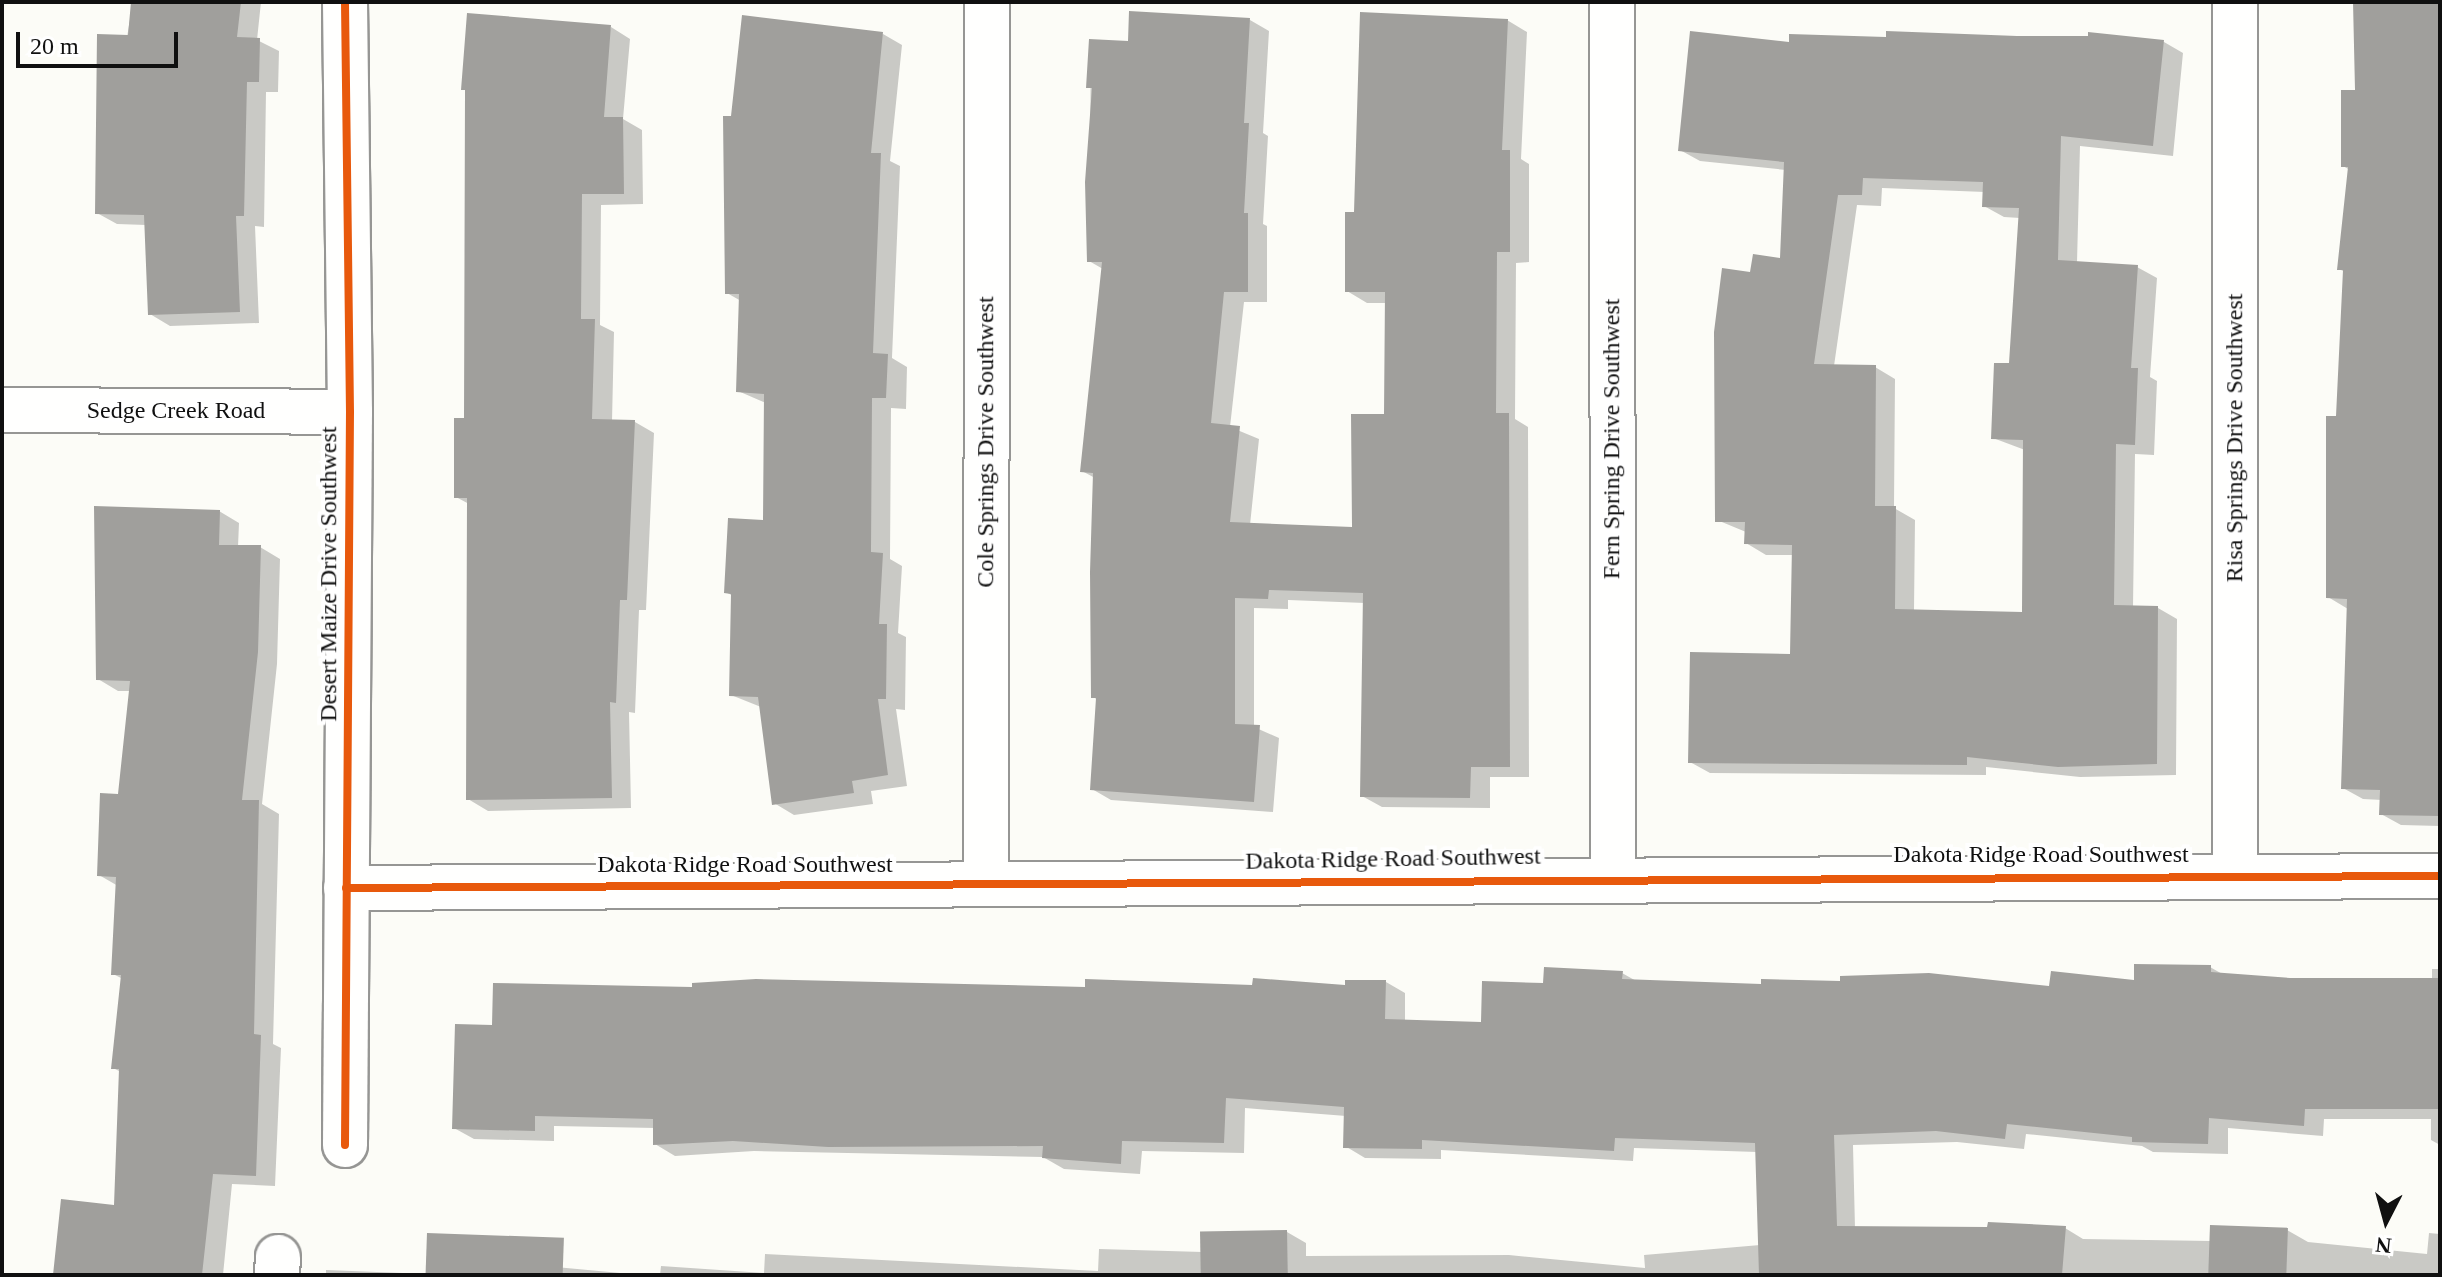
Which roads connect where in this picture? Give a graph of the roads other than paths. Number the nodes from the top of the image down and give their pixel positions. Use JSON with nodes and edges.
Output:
{"nodes":[{"id":1,"x":345,"y":2,"type":"edge"},
{"id":2,"x":987,"y":2,"type":"edge"},
{"id":3,"x":1612,"y":2,"type":"edge"},
{"id":4,"x":2235,"y":2,"type":"edge"},
{"id":5,"x":2,"y":410,"type":"edge"},
{"id":6,"x":350,"y":412,"type":"junction"},
{"id":7,"x":2235,"y":874,"type":"junction"},
{"id":8,"x":2440,"y":876,"type":"edge"},
{"id":9,"x":1613,"y":877,"type":"junction"},
{"id":10,"x":986,"y":883,"type":"junction"},
{"id":11,"x":346,"y":888,"type":"junction"},
{"id":12,"x":345,"y":1145,"type":"dead end"}],
"edges":[{"from":1,"to":6,"type":"street","name":"Desert Maize Drive Southwest"},
{"from":2,"to":10,"type":"street","name":"Cole Springs Drive Southwest"},
{"from":3,"to":9,"type":"street","name":"Fern Spring Drive Southwest"},
{"from":4,"to":7,"type":"street","name":"Risa Springs Drive Southwest"},
{"from":5,"to":6,"type":"street","name":"Sedge Creek Road"},
{"from":6,"to":11,"type":"street","name":"Desert Maize Drive Southwest"},
{"from":7,"to":8,"type":"street","name":"Dakota Ridge Road Southwest"},
{"from":7,"to":9,"type":"street","name":"Dakota Ridge Road Southwest"},
{"from":9,"to":10,"type":"street","name":"Dakota Ridge Road Southwest"},
{"from":10,"to":11,"type":"street","name":"Dakota Ridge Road Southwest"},
{"from":11,"to":12,"type":"street","name":"Desert Maize Drive Southwest"}]}
